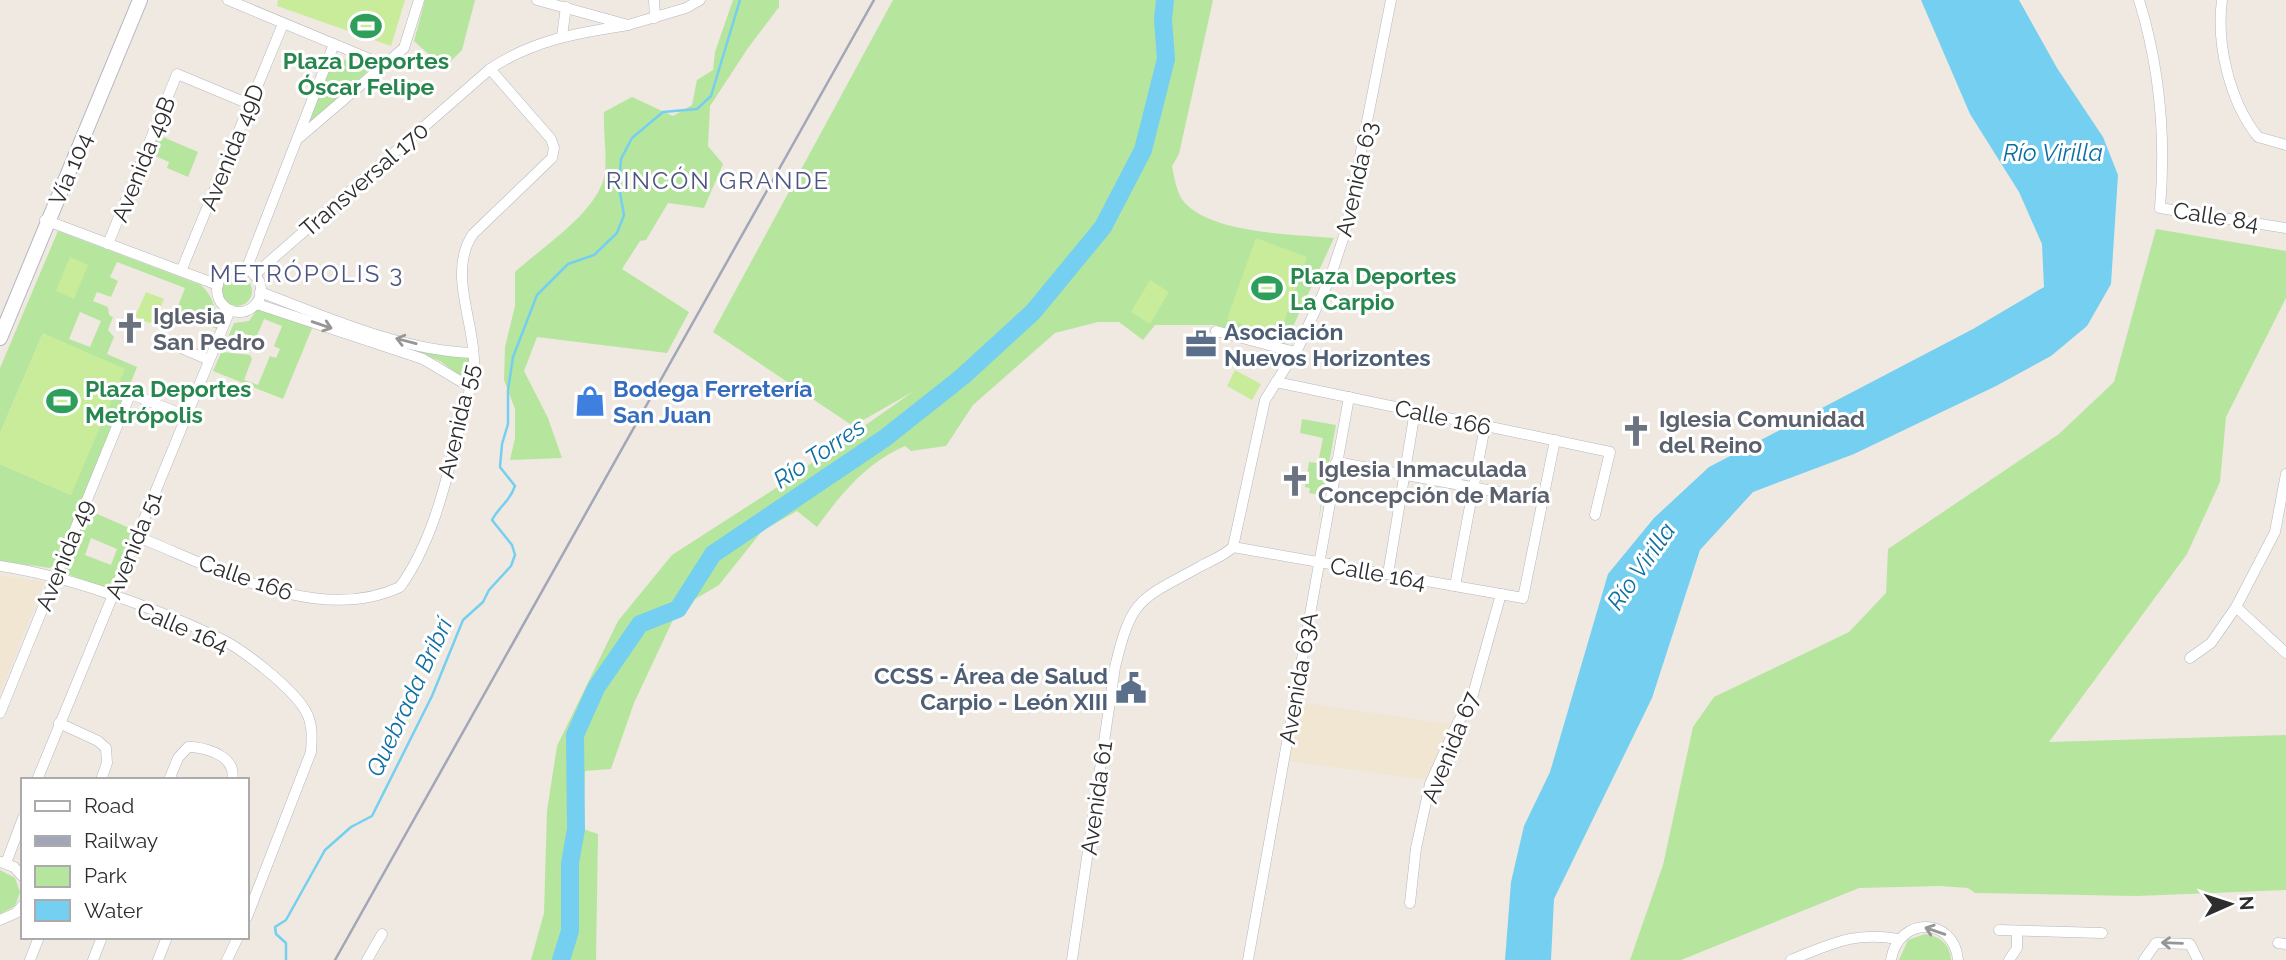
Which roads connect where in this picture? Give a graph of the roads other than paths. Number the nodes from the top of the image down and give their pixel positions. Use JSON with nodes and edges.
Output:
{"nodes":[{"id":1,"x":138,"y":0,"type":"edge"},
{"id":2,"x":228,"y":0,"type":"edge"},
{"id":3,"x":419,"y":0,"type":"edge"},
{"id":4,"x":654,"y":0,"type":"edge"},
{"id":5,"x":700,"y":0,"type":"edge"},
{"id":6,"x":1391,"y":0,"type":"edge"},
{"id":7,"x":2139,"y":0,"type":"edge"},
{"id":8,"x":2222,"y":0,"type":"edge"},
{"id":9,"x":542,"y":1,"type":"edge"},
{"id":10,"x":566,"y":7,"type":"junction"},
{"id":11,"x":655,"y":18,"type":"junction"},
{"id":12,"x":283,"y":23,"type":"junction"},
{"id":13,"x":628,"y":25,"type":"junction"},
{"id":14,"x":562,"y":36,"type":"junction"},
{"id":15,"x":334,"y":44,"type":"junction"},
{"id":16,"x":382,"y":64,"type":"junction"},
{"id":17,"x":490,"y":69,"type":"junction"},
{"id":18,"x":249,"y":104,"type":"junction"},
{"id":19,"x":297,"y":139,"type":"junction"},
{"id":20,"x":2286,"y":145,"type":"edge"},
{"id":21,"x":2286,"y":214,"type":"edge"},
{"id":22,"x":46,"y":221,"type":"junction"},
{"id":23,"x":2284,"y":227,"type":"edge"},
{"id":24,"x":108,"y":244,"type":"junction"},
{"id":25,"x":181,"y":271,"type":"junction"},
{"id":26,"x":250,"y":272,"type":"junction"},
{"id":27,"x":218,"y":285,"type":"junction"},
{"id":28,"x":260,"y":292,"type":"junction"},
{"id":29,"x":257,"y":304,"type":"junction"},
{"id":30,"x":230,"y":310,"type":"junction"},
{"id":31,"x":1,"y":328,"type":"edge"},
{"id":32,"x":1216,"y":331,"type":"dead end"},
{"id":33,"x":167,"y":342,"type":"dead end"},
{"id":34,"x":1295,"y":352,"type":"junction"},
{"id":35,"x":473,"y":353,"type":"junction"},
{"id":36,"x":209,"y":360,"type":"junction"},
{"id":37,"x":1276,"y":382,"type":"junction"},
{"id":38,"x":470,"y":387,"type":"junction"},
{"id":39,"x":1349,"y":397,"type":"junction"},
{"id":40,"x":1415,"y":411,"type":"junction"},
{"id":41,"x":186,"y":416,"type":"junction"},
{"id":42,"x":1485,"y":426,"type":"junction"},
{"id":43,"x":1555,"y":440,"type":"junction"},
{"id":44,"x":1336,"y":462,"type":"junction"},
{"id":45,"x":2286,"y":474,"type":"edge"},
{"id":46,"x":1403,"y":475,"type":"junction"},
{"id":47,"x":1472,"y":488,"type":"junction"},
{"id":48,"x":1542,"y":500,"type":"junction"},
{"id":49,"x":1595,"y":515,"type":"dead end"},
{"id":50,"x":2282,"y":521,"type":"edge"},
{"id":51,"x":136,"y":536,"type":"junction"},
{"id":52,"x":1233,"y":547,"type":"junction"},
{"id":53,"x":1318,"y":562,"type":"junction"},
{"id":54,"x":0,"y":566,"type":"edge"},
{"id":55,"x":1388,"y":574,"type":"junction"},
{"id":56,"x":55,"y":577,"type":"junction"},
{"id":57,"x":1455,"y":586,"type":"junction"},
{"id":58,"x":400,"y":587,"type":"joint"},
{"id":59,"x":1501,"y":594,"type":"junction"},
{"id":60,"x":112,"y":597,"type":"junction"},
{"id":61,"x":2236,"y":607,"type":"junction"},
{"id":62,"x":2286,"y":653,"type":"edge"},
{"id":63,"x":2190,"y":659,"type":"dead end"},
{"id":64,"x":0,"y":713,"type":"edge"},
{"id":65,"x":59,"y":723,"type":"junction"},
{"id":66,"x":232,"y":775,"type":"edge"},
{"id":67,"x":38,"y":778,"type":"edge"},
{"id":68,"x":101,"y":778,"type":"edge"},
{"id":69,"x":170,"y":778,"type":"edge"},
{"id":70,"x":21,"y":822,"type":"edge"},
{"id":71,"x":3,"y":862,"type":"edge"},
{"id":72,"x":21,"y":876,"type":"edge"},
{"id":73,"x":1410,"y":903,"type":"dead end"},
{"id":74,"x":249,"y":906,"type":"edge"},
{"id":75,"x":21,"y":907,"type":"edge"},
{"id":76,"x":0,"y":920,"type":"edge"},
{"id":77,"x":1999,"y":930,"type":"dead end"},
{"id":78,"x":2017,"y":931,"type":"junction"},
{"id":79,"x":2102,"y":933,"type":"dead end"},
{"id":80,"x":382,"y":934,"type":"dead end"},
{"id":81,"x":38,"y":939,"type":"edge"},
{"id":82,"x":101,"y":939,"type":"edge"},
{"id":83,"x":166,"y":939,"type":"edge"},
{"id":84,"x":237,"y":939,"type":"edge"},
{"id":85,"x":1898,"y":939,"type":"junction"},
{"id":86,"x":1797,"y":959,"type":"edge"},
{"id":87,"x":30,"y":960,"type":"edge"},
{"id":88,"x":93,"y":960,"type":"edge"},
{"id":89,"x":158,"y":960,"type":"edge"},
{"id":90,"x":228,"y":960,"type":"edge"},
{"id":91,"x":367,"y":960,"type":"edge"},
{"id":92,"x":1072,"y":960,"type":"edge"},
{"id":93,"x":1248,"y":960,"type":"edge"},
{"id":94,"x":1891,"y":960,"type":"edge"},
{"id":95,"x":1958,"y":960,"type":"edge"},
{"id":96,"x":2009,"y":960,"type":"edge"},
{"id":97,"x":2144,"y":960,"type":"edge"},
{"id":98,"x":2198,"y":960,"type":"edge"}],
"edges":[{"from":1,"to":22,"type":"main road","name":"Vía 104"},
{"from":2,"to":12,"type":"street"},
{"from":3,"to":16,"type":"street"},
{"from":4,"to":11,"type":"street"},
{"from":5,"to":11,"type":"street","name":"Transversal 170"},
{"from":6,"to":34,"type":"street","name":"Avenida 63"},
{"from":7,"to":23,"type":"street","name":"Calle 84"},
{"from":8,"to":20,"type":"street"},
{"from":9,"to":10,"type":"street"},
{"from":10,"to":13,"type":"street"},
{"from":10,"to":14,"type":"street"},
{"from":11,"to":13,"type":"street","name":"Transversal 170"},
{"from":12,"to":15,"type":"street"},
{"from":12,"to":18,"type":"street","name":"Avenida 49D"},
{"from":13,"to":14,"type":"street","name":"Transversal 170"},
{"from":14,"to":17,"type":"street","name":"Transversal 170"},
{"from":15,"to":16,"type":"street"},
{"from":15,"to":19,"type":"street"},
{"from":16,"to":19,"type":"street"},
{"from":17,"to":26,"type":"street","name":"Transversal 170"},
{"from":17,"to":35,"type":"street","name":"Avenida 55"},
{"from":18,"to":24,"type":"street","name":"Avenida 49B"},
{"from":18,"to":25,"type":"street","name":"Avenida 49D"},
{"from":19,"to":26,"type":"street"},
{"from":21,"to":23,"type":"street"},
{"from":22,"to":24,"type":"street"},
{"from":22,"to":31,"type":"main road","name":"Vía 104"},
{"from":24,"to":25,"type":"street"},
{"from":25,"to":27,"type":"street"},
{"from":26,"to":27,"type":"street"},
{"from":26,"to":28,"type":"street"},
{"from":27,"to":30,"type":"street"},
{"from":28,"to":29,"type":"street"},
{"from":35,"to":28,"type":"street","one_way":true},
{"from":29,"to":30,"type":"street"},
{"from":29,"to":38,"type":"street","one_way":true},
{"from":30,"to":36,"type":"street","name":"Avenida 51"},
{"from":32,"to":34,"type":"street"},
{"from":33,"to":36,"type":"street"},
{"from":34,"to":37,"type":"street","name":"Avenida 63"},
{"from":35,"to":38,"type":"street","name":"Avenida 55"},
{"from":36,"to":41,"type":"street","name":"Avenida 51"},
{"from":37,"to":39,"type":"street","name":"Calle 166"},
{"from":37,"to":52,"type":"street","name":"Avenida 63"},
{"from":38,"to":58,"type":"street","name":"Avenida 55"},
{"from":39,"to":40,"type":"street","name":"Calle 166"},
{"from":39,"to":44,"type":"street","name":"Avenida 63A"},
{"from":40,"to":42,"type":"street","name":"Calle 166"},
{"from":40,"to":46,"type":"street"},
{"from":41,"to":51,"type":"street","name":"Avenida 51"},
{"from":41,"to":56,"type":"street","name":"Avenida 49"},
{"from":42,"to":43,"type":"street","name":"Calle 166"},
{"from":42,"to":47,"type":"street"},
{"from":43,"to":48,"type":"street"},
{"from":43,"to":49,"type":"street","name":"Calle 166"},
{"from":44,"to":46,"type":"street"},
{"from":44,"to":53,"type":"street","name":"Avenida 63A"},
{"from":45,"to":50,"type":"street"},
{"from":46,"to":47,"type":"street"},
{"from":46,"to":55,"type":"street"},
{"from":47,"to":48,"type":"street"},
{"from":47,"to":57,"type":"street"},
{"from":48,"to":59,"type":"street","name":"Calle 164"},
{"from":50,"to":61,"type":"street"},
{"from":51,"to":58,"type":"street","name":"Calle 166"},
{"from":51,"to":60,"type":"street","name":"Avenida 51"},
{"from":52,"to":53,"type":"street","name":"Calle 164"},
{"from":52,"to":92,"type":"street","name":"Avenida 61"},
{"from":53,"to":55,"type":"street","name":"Calle 164"},
{"from":53,"to":93,"type":"street","name":"Avenida 63A"},
{"from":54,"to":56,"type":"street","name":"Calle 164"},
{"from":55,"to":57,"type":"street","name":"Calle 164"},
{"from":56,"to":60,"type":"street","name":"Calle 164"},
{"from":56,"to":64,"type":"street","name":"Avenida 49"},
{"from":57,"to":59,"type":"street","name":"Calle 164"},
{"from":59,"to":73,"type":"street","name":"Avenida 67"},
{"from":60,"to":65,"type":"street","name":"Avenida 51"},
{"from":60,"to":74,"type":"street","name":"Calle 164"},
{"from":61,"to":62,"type":"street"},
{"from":61,"to":63,"type":"street"},
{"from":65,"to":67,"type":"street","name":"Avenida 51"},
{"from":65,"to":68,"type":"street"},
{"from":66,"to":69,"type":"street"},
{"from":70,"to":71,"type":"street"},
{"from":71,"to":72,"type":"street"},
{"from":75,"to":76,"type":"street"},
{"from":77,"to":78,"type":"street"},
{"from":78,"to":79,"type":"street"},
{"from":78,"to":96,"type":"street"},
{"from":80,"to":91,"type":"street"},
{"from":81,"to":87,"type":"street"},
{"from":82,"to":88,"type":"street"},
{"from":83,"to":89,"type":"street"},
{"from":84,"to":90,"type":"street"},
{"from":85,"to":86,"type":"street"},
{"from":85,"to":94,"type":"street"},
{"from":95,"to":85,"type":"street","one_way":true},
{"from":98,"to":97,"type":"street","one_way":true}]}
